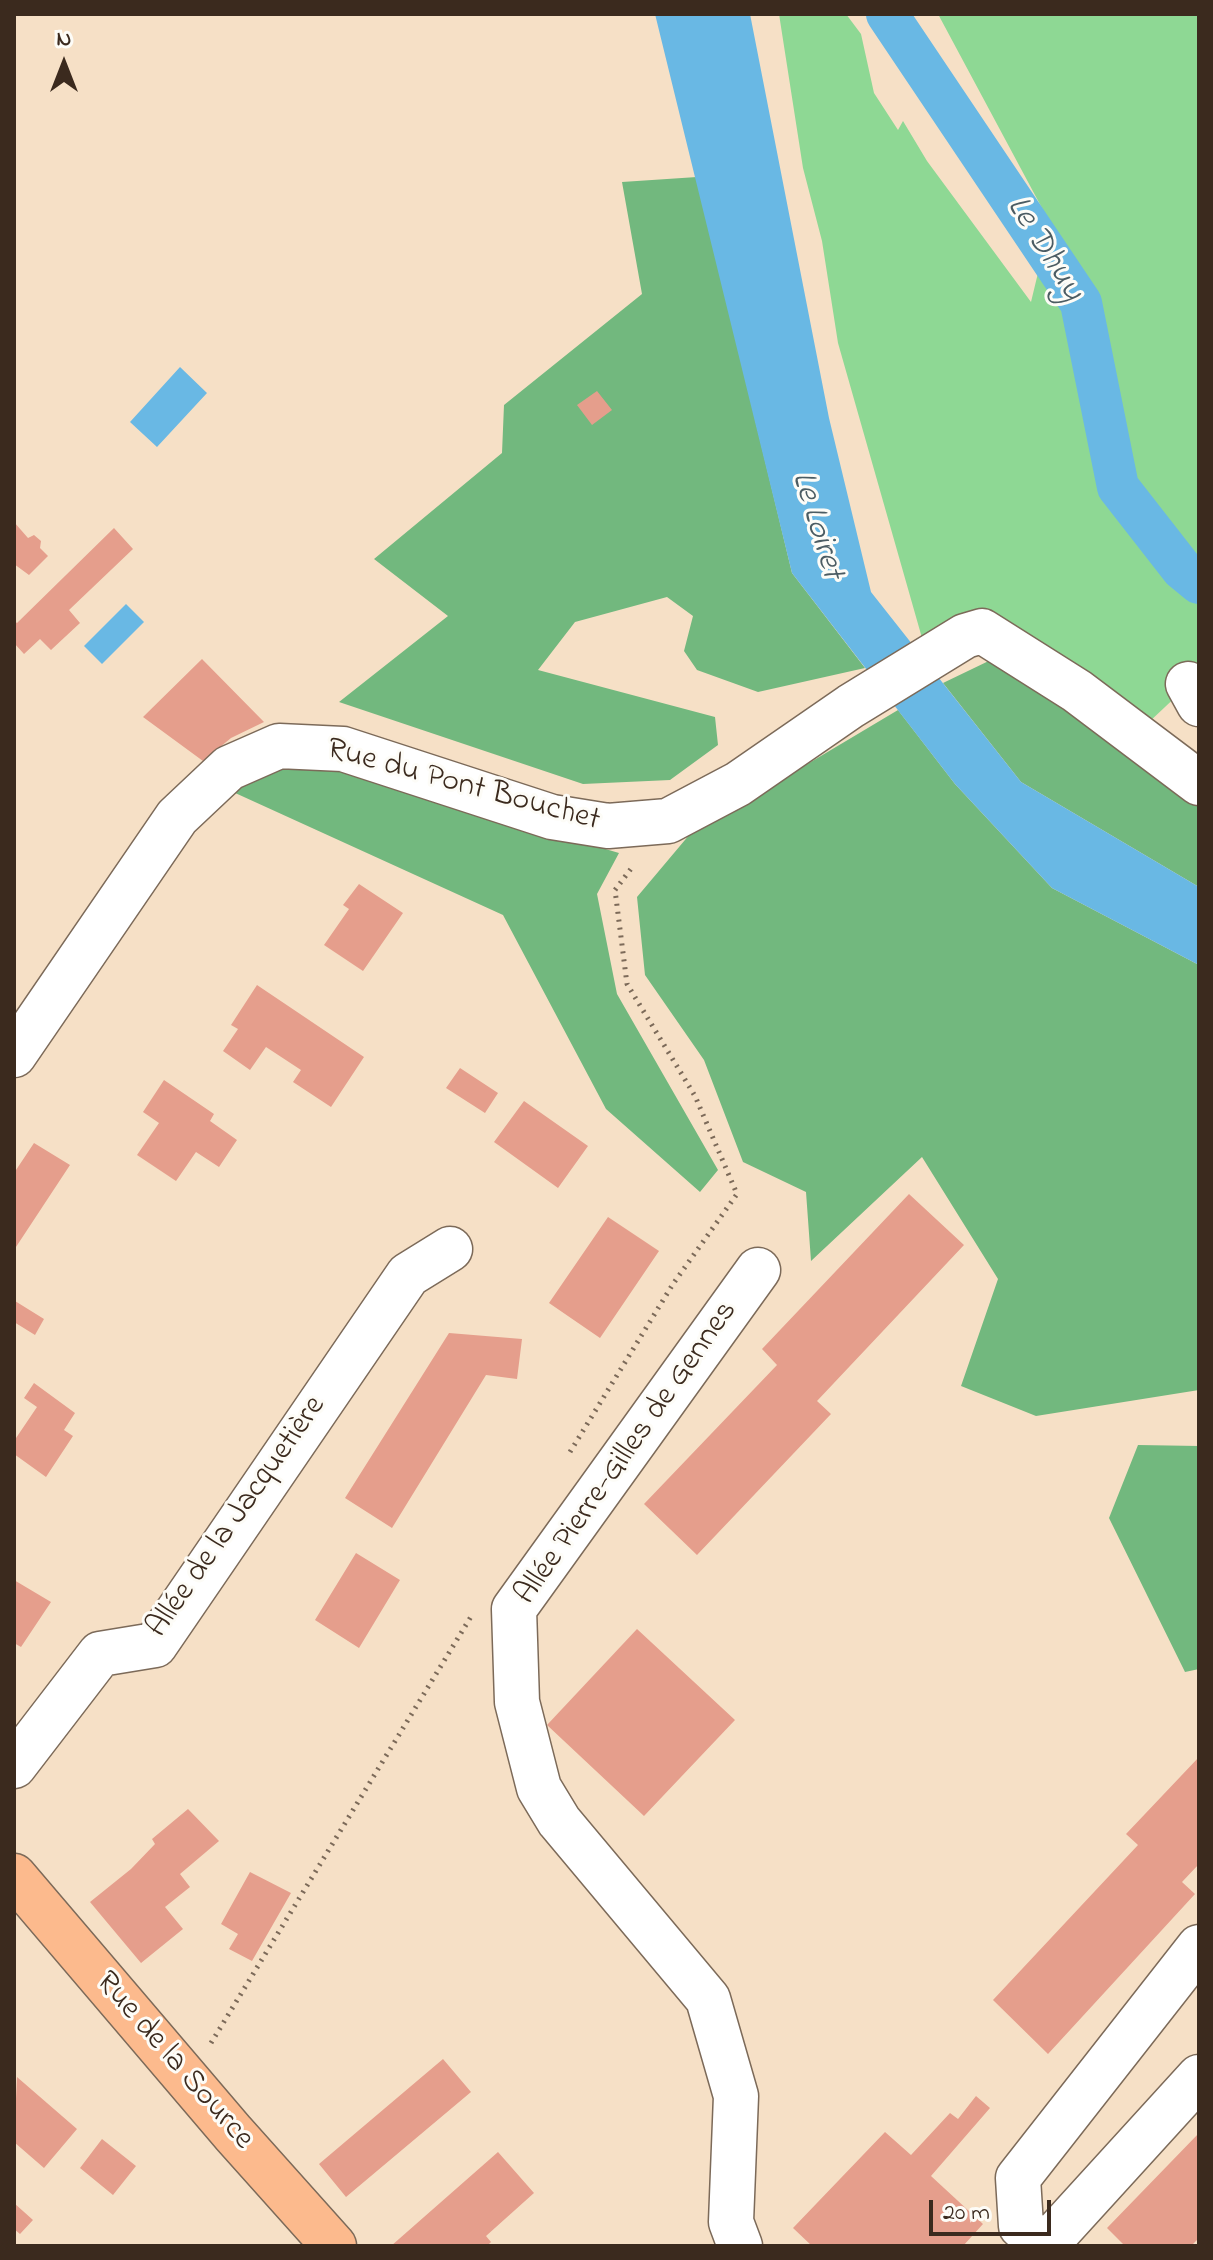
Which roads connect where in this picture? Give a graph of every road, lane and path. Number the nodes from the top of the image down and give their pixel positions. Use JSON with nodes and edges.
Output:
{"nodes":[{"id":1,"x":1192,"y":765,"type":"edge"},
{"id":2,"x":668,"y":821,"type":"junction"},
{"id":3,"x":14,"y":1055,"type":"edge"},
{"id":4,"x":450,"y":1249,"type":"dead end"},
{"id":5,"x":758,"y":1270,"type":"dead end"},
{"id":6,"x":566,"y":1459,"type":"dead end"},
{"id":7,"x":476,"y":1607,"type":"dead end"},
{"id":8,"x":14,"y":1766,"type":"edge"},
{"id":9,"x":14,"y":1876,"type":"edge"},
{"id":10,"x":1199,"y":1947,"type":"edge"},
{"id":11,"x":1199,"y":2077,"type":"edge"},
{"id":12,"x":188,"y":2081,"type":"junction"},
{"id":13,"x":334,"y":2246,"type":"edge"},
{"id":14,"x":740,"y":2246,"type":"edge"},
{"id":15,"x":1045,"y":2246,"type":"edge"}],
"edges":[{"from":1,"to":2,"type":"street","name":"Rue du Pont Bouchet"},
{"from":2,"to":3,"type":"street","name":"Rue du Pont Bouchet"},
{"from":2,"to":6,"type":"path"},
{"from":4,"to":8,"type":"street","name":"Allée de la Jacquetière"},
{"from":5,"to":14,"type":"street","name":"Allée Pierre-Gilles de Gennes"},
{"from":7,"to":12,"type":"path"},
{"from":9,"to":12,"type":"main road","name":"Rue de la Source"},
{"from":10,"to":15,"type":"street"},
{"from":11,"to":15,"type":"street"},
{"from":12,"to":13,"type":"main road","name":"Rue de la Source"}]}
